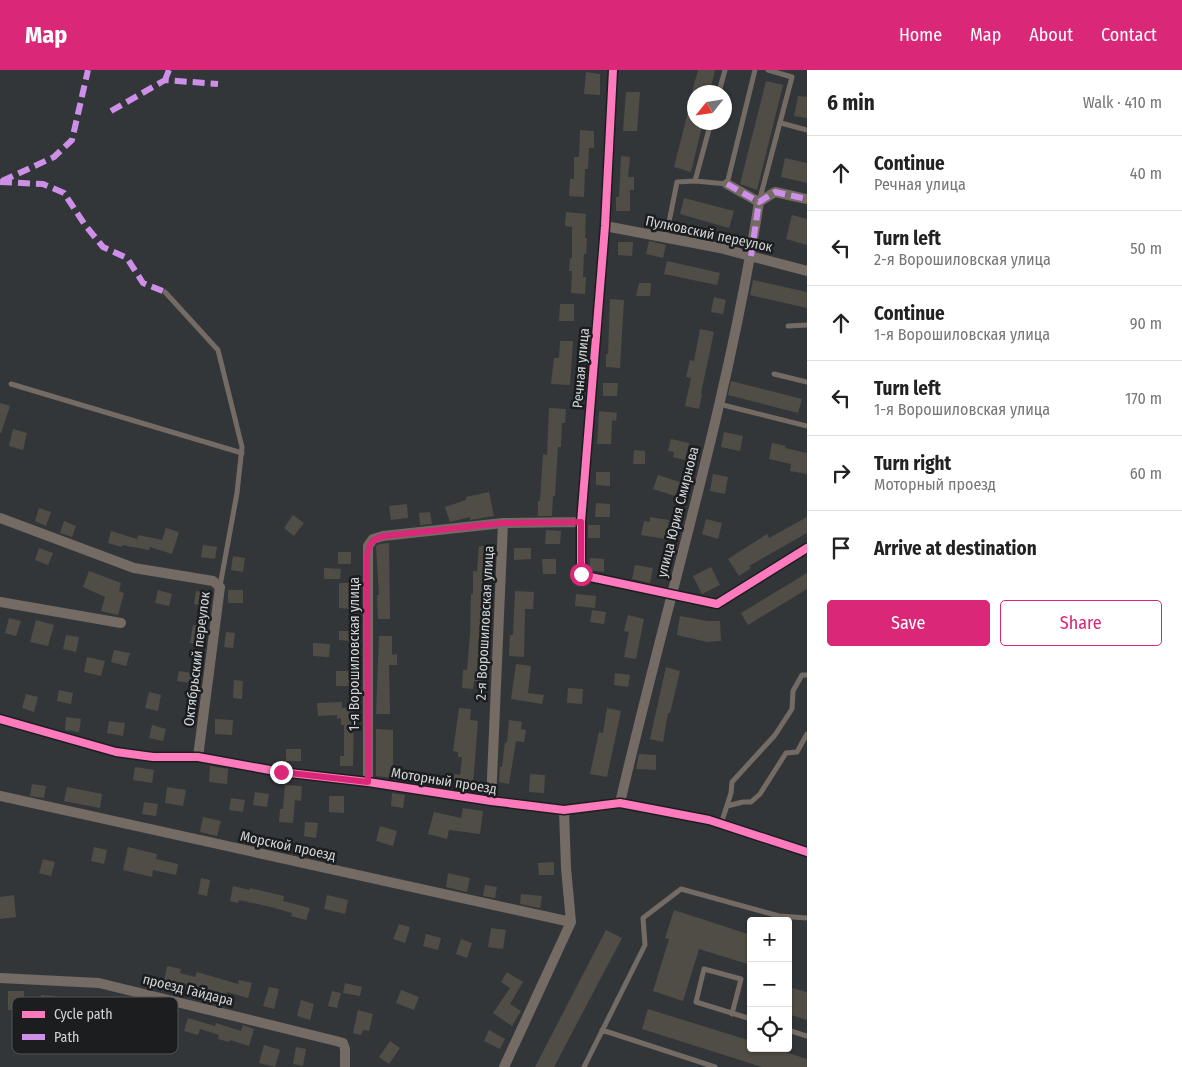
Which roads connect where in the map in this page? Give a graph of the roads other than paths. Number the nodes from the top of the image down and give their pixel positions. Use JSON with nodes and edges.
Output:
{"nodes":[{"id":1,"x":613,"y":70,"type":"edge"},
{"id":2,"x":724,"y":70,"type":"edge"},
{"id":3,"x":755,"y":70,"type":"edge"},
{"id":4,"x":768,"y":70,"type":"edge"},
{"id":5,"x":720,"y":85,"type":"edge"},
{"id":6,"x":781,"y":123,"type":"junction"},
{"id":7,"x":708,"y":130,"type":"edge"},
{"id":8,"x":807,"y":130,"type":"edge"},
{"id":9,"x":695,"y":181,"type":"junction"},
{"id":10,"x":727,"y":184,"type":"junction"},
{"id":11,"x":807,"y":199,"type":"edge"},
{"id":12,"x":759,"y":202,"type":"junction"},
{"id":13,"x":605,"y":226,"type":"junction"},
{"id":14,"x":666,"y":238,"type":"junction"},
{"id":15,"x":751,"y":256,"type":"junction"},
{"id":16,"x":807,"y":271,"type":"edge"},
{"id":17,"x":164,"y":292,"type":"dead end"},
{"id":18,"x":807,"y":325,"type":"edge"},
{"id":19,"x":788,"y":326,"type":"dead end"},
{"id":20,"x":774,"y":374,"type":"dead end"},
{"id":21,"x":807,"y":382,"type":"edge"},
{"id":22,"x":11,"y":384,"type":"dead end"},
{"id":23,"x":719,"y":404,"type":"junction"},
{"id":24,"x":807,"y":426,"type":"edge"},
{"id":25,"x":242,"y":453,"type":"junction"},
{"id":26,"x":0,"y":518,"type":"edge"},
{"id":27,"x":581,"y":522,"type":"junction"},
{"id":28,"x":503,"y":523,"type":"junction"},
{"id":29,"x":807,"y":548,"type":"edge"},
{"id":30,"x":220,"y":587,"type":"junction"},
{"id":31,"x":671,"y":595,"type":"junction"},
{"id":32,"x":1,"y":605,"type":"edge"},
{"id":33,"x":121,"y":623,"type":"dead end"},
{"id":34,"x":807,"y":675,"type":"edge"},
{"id":35,"x":0,"y":719,"type":"edge"},
{"id":36,"x":807,"y":734,"type":"edge"},
{"id":37,"x":198,"y":757,"type":"junction"},
{"id":38,"x":368,"y":782,"type":"junction"},
{"id":39,"x":0,"y":796,"type":"edge"},
{"id":40,"x":491,"y":801,"type":"junction"},
{"id":41,"x":620,"y":803,"type":"junction"},
{"id":42,"x":727,"y":806,"type":"junction"},
{"id":43,"x":564,"y":810,"type":"junction"},
{"id":44,"x":721,"y":824,"type":"junction"},
{"id":45,"x":807,"y":852,"type":"edge"},
{"id":46,"x":807,"y":918,"type":"edge"},
{"id":47,"x":571,"y":922,"type":"junction"},
{"id":48,"x":0,"y":978,"type":"edge"},
{"id":49,"x":157,"y":997,"type":"edge"},
{"id":50,"x":178,"y":1002,"type":"edge"},
{"id":51,"x":732,"y":1014,"type":"junction"},
{"id":52,"x":747,"y":1018,"type":"edge"},
{"id":53,"x":602,"y":1030,"type":"junction"},
{"id":54,"x":792,"y":1031,"type":"edge"},
{"id":55,"x":807,"y":1036,"type":"edge"},
{"id":56,"x":345,"y":1067,"type":"edge"},
{"id":57,"x":504,"y":1067,"type":"edge"},
{"id":58,"x":584,"y":1067,"type":"edge"},
{"id":59,"x":715,"y":1067,"type":"edge"}],
"edges":[{"from":1,"to":13,"type":"street","name":"Речная улица"},
{"from":2,"to":5,"type":"lane"},
{"from":3,"to":10,"type":"lane"},
{"from":4,"to":6,"type":"lane"},
{"from":6,"to":8,"type":"lane"},
{"from":6,"to":12,"type":"lane"},
{"from":7,"to":9,"type":"lane"},
{"from":9,"to":10,"type":"lane"},
{"from":9,"to":14,"type":"lane"},
{"from":10,"to":12,"type":"street"},
{"from":11,"to":12,"type":"street"},
{"from":12,"to":15,"type":"street","name":"улица Юрия Смирнова"},
{"from":13,"to":14,"type":"street","name":"Пулковский переулок"},
{"from":13,"to":27,"type":"street","name":"Речная улица"},
{"from":14,"to":15,"type":"street","name":"Пулковский переулок"},
{"from":15,"to":16,"type":"street","name":"Пулковский переулок"},
{"from":15,"to":23,"type":"street","name":"улица Юрия Смирнова"},
{"from":17,"to":25,"type":"lane"},
{"from":18,"to":19,"type":"lane"},
{"from":20,"to":21,"type":"lane"},
{"from":22,"to":25,"type":"lane"},
{"from":23,"to":24,"type":"lane"},
{"from":23,"to":31,"type":"street","name":"улица Юрия Смирнова"},
{"from":25,"to":30,"type":"lane"},
{"from":26,"to":30,"type":"street","name":"Октябрьский переулок"},
{"from":27,"to":28,"type":"street"},
{"from":27,"to":31,"type":"street","name":"Речная улица"},
{"from":28,"to":38,"type":"street","name":"1-я Ворошиловская улица"},
{"from":28,"to":40,"type":"street","name":"2-я Ворошиловская улица"},
{"from":29,"to":31,"type":"street"},
{"from":30,"to":37,"type":"street","name":"Октябрьский переулок"},
{"from":31,"to":41,"type":"street","name":"улица Юрия Смирнова"},
{"from":32,"to":33,"type":"street"},
{"from":34,"to":42,"type":"lane"},
{"from":35,"to":37,"type":"street","name":"Моторный проезд"},
{"from":36,"to":42,"type":"lane"},
{"from":37,"to":38,"type":"street","name":"Моторный проезд"},
{"from":38,"to":40,"type":"street","name":"Моторный проезд"},
{"from":39,"to":47,"type":"street","name":"Морской проезд"},
{"from":40,"to":43,"type":"street","name":"Моторный проезд"},
{"from":41,"to":43,"type":"street","name":"Моторный проезд"},
{"from":41,"to":44,"type":"street","name":"Моторный проезд"},
{"from":42,"to":44,"type":"lane"},
{"from":43,"to":47,"type":"street"},
{"from":44,"to":45,"type":"street","name":"Моторный проезд"},
{"from":46,"to":53,"type":"lane"},
{"from":47,"to":57,"type":"street"},
{"from":48,"to":49,"type":"street","name":"проезд Гайдара"},
{"from":50,"to":56,"type":"street","name":"проезд Гайдара"},
{"from":51,"to":51,"type":"lane"},
{"from":51,"to":52,"type":"lane"},
{"from":53,"to":58,"type":"lane"},
{"from":53,"to":59,"type":"lane"},
{"from":54,"to":55,"type":"lane"}]}
